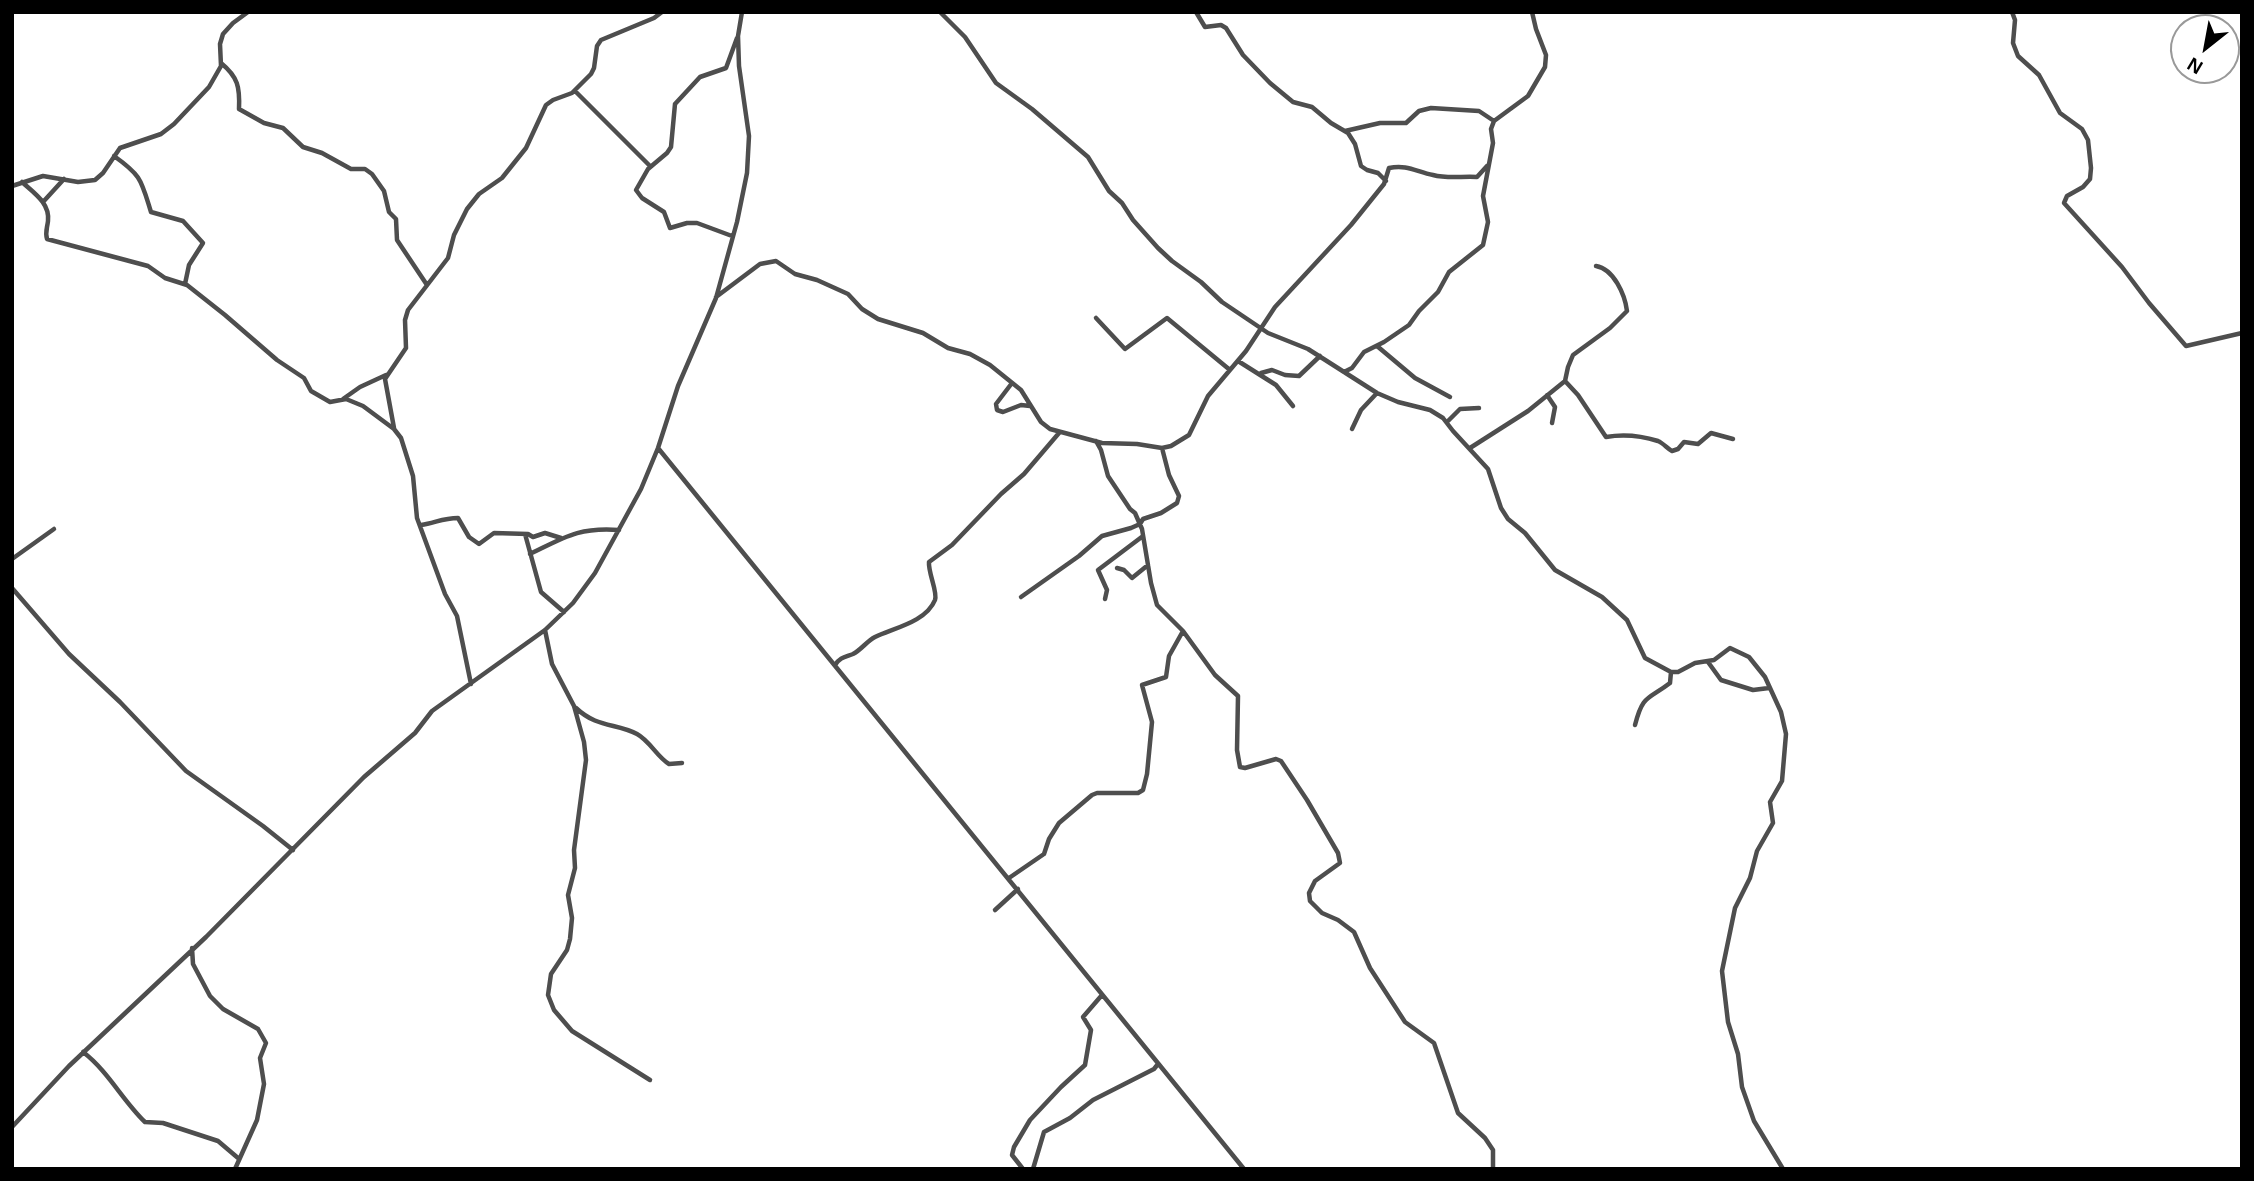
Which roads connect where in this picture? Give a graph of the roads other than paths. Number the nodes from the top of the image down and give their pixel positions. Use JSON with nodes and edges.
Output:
{"nodes":[{"id":1,"x":248,"y":12,"type":"edge"},
{"id":2,"x":662,"y":12,"type":"edge"},
{"id":3,"x":742,"y":12,"type":"edge"},
{"id":4,"x":940,"y":12,"type":"edge"},
{"id":5,"x":1196,"y":12,"type":"edge"},
{"id":6,"x":1532,"y":12,"type":"edge"},
{"id":7,"x":2012,"y":12,"type":"edge"},
{"id":8,"x":738,"y":36,"type":"junction"},
{"id":9,"x":221,"y":63,"type":"junction"},
{"id":10,"x":575,"y":91,"type":"junction"},
{"id":11,"x":1494,"y":121,"type":"junction"},
{"id":12,"x":1345,"y":131,"type":"junction"},
{"id":13,"x":114,"y":156,"type":"junction"},
{"id":14,"x":650,"y":166,"type":"junction"},
{"id":15,"x":1487,"y":166,"type":"junction"},
{"id":16,"x":64,"y":179,"type":"junction"},
{"id":17,"x":1386,"y":181,"type":"junction"},
{"id":18,"x":22,"y":182,"type":"junction"},
{"id":19,"x":12,"y":186,"type":"edge"},
{"id":20,"x":43,"y":202,"type":"junction"},
{"id":21,"x":733,"y":236,"type":"junction"},
{"id":22,"x":1596,"y":266,"type":"dead end"},
{"id":23,"x":185,"y":284,"type":"junction"},
{"id":24,"x":427,"y":285,"type":"junction"},
{"id":25,"x":716,"y":298,"type":"junction"},
{"id":26,"x":1096,"y":318,"type":"dead end"},
{"id":27,"x":1260,"y":328,"type":"junction"},
{"id":28,"x":2242,"y":333,"type":"edge"},
{"id":29,"x":1377,"y":346,"type":"junction"},
{"id":30,"x":1320,"y":356,"type":"junction"},
{"id":31,"x":1238,"y":360,"type":"junction"},
{"id":32,"x":1230,"y":370,"type":"junction"},
{"id":33,"x":1343,"y":372,"type":"junction"},
{"id":34,"x":1261,"y":373,"type":"junction"},
{"id":35,"x":386,"y":375,"type":"junction"},
{"id":36,"x":1566,"y":381,"type":"junction"},
{"id":37,"x":1013,"y":382,"type":"junction"},
{"id":38,"x":1377,"y":393,"type":"junction"},
{"id":39,"x":1547,"y":395,"type":"junction"},
{"id":40,"x":1450,"y":397,"type":"dead end"},
{"id":41,"x":343,"y":399,"type":"junction"},
{"id":42,"x":1293,"y":406,"type":"dead end"},
{"id":43,"x":1031,"y":407,"type":"junction"},
{"id":44,"x":1479,"y":408,"type":"dead end"},
{"id":45,"x":1447,"y":422,"type":"junction"},
{"id":46,"x":1552,"y":423,"type":"dead end"},
{"id":47,"x":394,"y":429,"type":"junction"},
{"id":48,"x":1352,"y":429,"type":"dead end"},
{"id":49,"x":1059,"y":432,"type":"junction"},
{"id":50,"x":1733,"y":439,"type":"dead end"},
{"id":51,"x":1096,"y":441,"type":"junction"},
{"id":52,"x":658,"y":448,"type":"junction"},
{"id":53,"x":1162,"y":448,"type":"junction"},
{"id":54,"x":1470,"y":448,"type":"junction"},
{"id":55,"x":1140,"y":524,"type":"junction"},
{"id":56,"x":421,"y":525,"type":"junction"},
{"id":57,"x":54,"y":529,"type":"dead end"},
{"id":58,"x":619,"y":530,"type":"junction"},
{"id":59,"x":525,"y":534,"type":"junction"},
{"id":60,"x":1143,"y":535,"type":"junction"},
{"id":61,"x":561,"y":538,"type":"junction"},
{"id":62,"x":530,"y":554,"type":"junction"},
{"id":63,"x":12,"y":559,"type":"edge"},
{"id":64,"x":1149,"y":565,"type":"junction"},
{"id":65,"x":1118,"y":568,"type":"dead end"},
{"id":66,"x":12,"y":588,"type":"edge"},
{"id":67,"x":1021,"y":597,"type":"dead end"},
{"id":68,"x":1105,"y":599,"type":"dead end"},
{"id":69,"x":564,"y":612,"type":"junction"},
{"id":70,"x":545,"y":631,"type":"junction"},
{"id":71,"x":1184,"y":631,"type":"junction"},
{"id":72,"x":539,"y":635,"type":"junction"},
{"id":73,"x":548,"y":641,"type":"junction"},
{"id":74,"x":1706,"y":662,"type":"junction"},
{"id":75,"x":835,"y":665,"type":"junction"},
{"id":76,"x":1671,"y":672,"type":"junction"},
{"id":77,"x":471,"y":684,"type":"junction"},
{"id":78,"x":1769,"y":688,"type":"junction"},
{"id":79,"x":574,"y":706,"type":"junction"},
{"id":80,"x":1635,"y":725,"type":"dead end"},
{"id":81,"x":682,"y":763,"type":"dead end"},
{"id":82,"x":293,"y":850,"type":"junction"},
{"id":83,"x":1009,"y":878,"type":"junction"},
{"id":84,"x":1018,"y":889,"type":"junction"},
{"id":85,"x":995,"y":910,"type":"dead end"},
{"id":86,"x":192,"y":948,"type":"junction"},
{"id":87,"x":1102,"y":995,"type":"junction"},
{"id":88,"x":83,"y":1052,"type":"junction"},
{"id":89,"x":1158,"y":1064,"type":"junction"},
{"id":90,"x":650,"y":1080,"type":"dead end"},
{"id":91,"x":12,"y":1127,"type":"edge"},
{"id":92,"x":239,"y":1158,"type":"junction"},
{"id":93,"x":234,"y":1169,"type":"edge"},
{"id":94,"x":1023,"y":1169,"type":"edge"},
{"id":95,"x":1033,"y":1169,"type":"edge"},
{"id":96,"x":1244,"y":1169,"type":"edge"},
{"id":97,"x":1493,"y":1169,"type":"edge"},
{"id":98,"x":1783,"y":1169,"type":"edge"}],
"edges":[{"from":1,"to":9,"type":"street"},
{"from":2,"to":10,"type":"street"},
{"from":3,"to":8,"type":"street"},
{"from":4,"to":27,"type":"street"},
{"from":5,"to":12,"type":"street"},
{"from":6,"to":11,"type":"street"},
{"from":7,"to":28,"type":"street"},
{"from":8,"to":14,"type":"street"},
{"from":8,"to":21,"type":"street"},
{"from":9,"to":13,"type":"street"},
{"from":9,"to":24,"type":"street"},
{"from":10,"to":14,"type":"street"},
{"from":10,"to":24,"type":"street"},
{"from":11,"to":12,"type":"street"},
{"from":11,"to":15,"type":"street"},
{"from":12,"to":17,"type":"street"},
{"from":13,"to":16,"type":"street"},
{"from":13,"to":23,"type":"street"},
{"from":14,"to":21,"type":"street"},
{"from":15,"to":17,"type":"street"},
{"from":15,"to":29,"type":"street"},
{"from":16,"to":18,"type":"street"},
{"from":16,"to":20,"type":"street"},
{"from":17,"to":27,"type":"street"},
{"from":18,"to":19,"type":"street"},
{"from":18,"to":20,"type":"street"},
{"from":20,"to":23,"type":"street"},
{"from":21,"to":25,"type":"street"},
{"from":22,"to":36,"type":"street"},
{"from":23,"to":41,"type":"street"},
{"from":24,"to":35,"type":"street"},
{"from":25,"to":37,"type":"street"},
{"from":25,"to":52,"type":"street"},
{"from":26,"to":32,"type":"street"},
{"from":27,"to":30,"type":"street"},
{"from":27,"to":31,"type":"street"},
{"from":29,"to":33,"type":"street"},
{"from":29,"to":40,"type":"street"},
{"from":30,"to":33,"type":"street"},
{"from":30,"to":34,"type":"street"},
{"from":31,"to":32,"type":"street"},
{"from":31,"to":34,"type":"street"},
{"from":32,"to":53,"type":"street"},
{"from":33,"to":38,"type":"street"},
{"from":34,"to":42,"type":"street"},
{"from":35,"to":41,"type":"street"},
{"from":35,"to":47,"type":"street"},
{"from":36,"to":39,"type":"street"},
{"from":36,"to":50,"type":"street"},
{"from":37,"to":43,"type":"street"},
{"from":37,"to":43,"type":"street"},
{"from":38,"to":45,"type":"street"},
{"from":38,"to":48,"type":"street"},
{"from":39,"to":46,"type":"street"},
{"from":39,"to":54,"type":"street"},
{"from":41,"to":47,"type":"street"},
{"from":43,"to":49,"type":"street"},
{"from":44,"to":45,"type":"street"},
{"from":45,"to":54,"type":"street"},
{"from":47,"to":56,"type":"street"},
{"from":49,"to":51,"type":"street"},
{"from":49,"to":75,"type":"street"},
{"from":51,"to":53,"type":"street"},
{"from":51,"to":55,"type":"street"},
{"from":52,"to":58,"type":"street"},
{"from":52,"to":75,"type":"street"},
{"from":53,"to":55,"type":"street"},
{"from":54,"to":76,"type":"street"},
{"from":55,"to":60,"type":"street"},
{"from":55,"to":67,"type":"street"},
{"from":56,"to":59,"type":"street"},
{"from":56,"to":77,"type":"street"},
{"from":57,"to":63,"type":"street"},
{"from":58,"to":61,"type":"street"},
{"from":58,"to":69,"type":"street"},
{"from":59,"to":61,"type":"street"},
{"from":59,"to":62,"type":"street"},
{"from":60,"to":64,"type":"street"},
{"from":60,"to":68,"type":"street"},
{"from":61,"to":62,"type":"street"},
{"from":62,"to":69,"type":"street"},
{"from":64,"to":65,"type":"street"},
{"from":64,"to":71,"type":"street"},
{"from":66,"to":82,"type":"street"},
{"from":69,"to":70,"type":"street"},
{"from":70,"to":72,"type":"street"},
{"from":70,"to":73,"type":"street"},
{"from":71,"to":83,"type":"street"},
{"from":71,"to":97,"type":"street"},
{"from":72,"to":73,"type":"street"},
{"from":72,"to":77,"type":"street"},
{"from":73,"to":79,"type":"street"},
{"from":74,"to":76,"type":"street"},
{"from":74,"to":78,"type":"street"},
{"from":74,"to":78,"type":"street"},
{"from":75,"to":83,"type":"street"},
{"from":76,"to":80,"type":"street"},
{"from":77,"to":82,"type":"street"},
{"from":78,"to":98,"type":"street"},
{"from":79,"to":81,"type":"street"},
{"from":79,"to":90,"type":"street"},
{"from":82,"to":86,"type":"street"},
{"from":83,"to":84,"type":"street"},
{"from":84,"to":85,"type":"street"},
{"from":84,"to":87,"type":"street"},
{"from":86,"to":88,"type":"street"},
{"from":86,"to":92,"type":"street"},
{"from":87,"to":89,"type":"street"},
{"from":87,"to":94,"type":"street"},
{"from":88,"to":91,"type":"street"},
{"from":88,"to":92,"type":"street"},
{"from":89,"to":95,"type":"street"},
{"from":89,"to":96,"type":"street"},
{"from":92,"to":93,"type":"street"}]}
